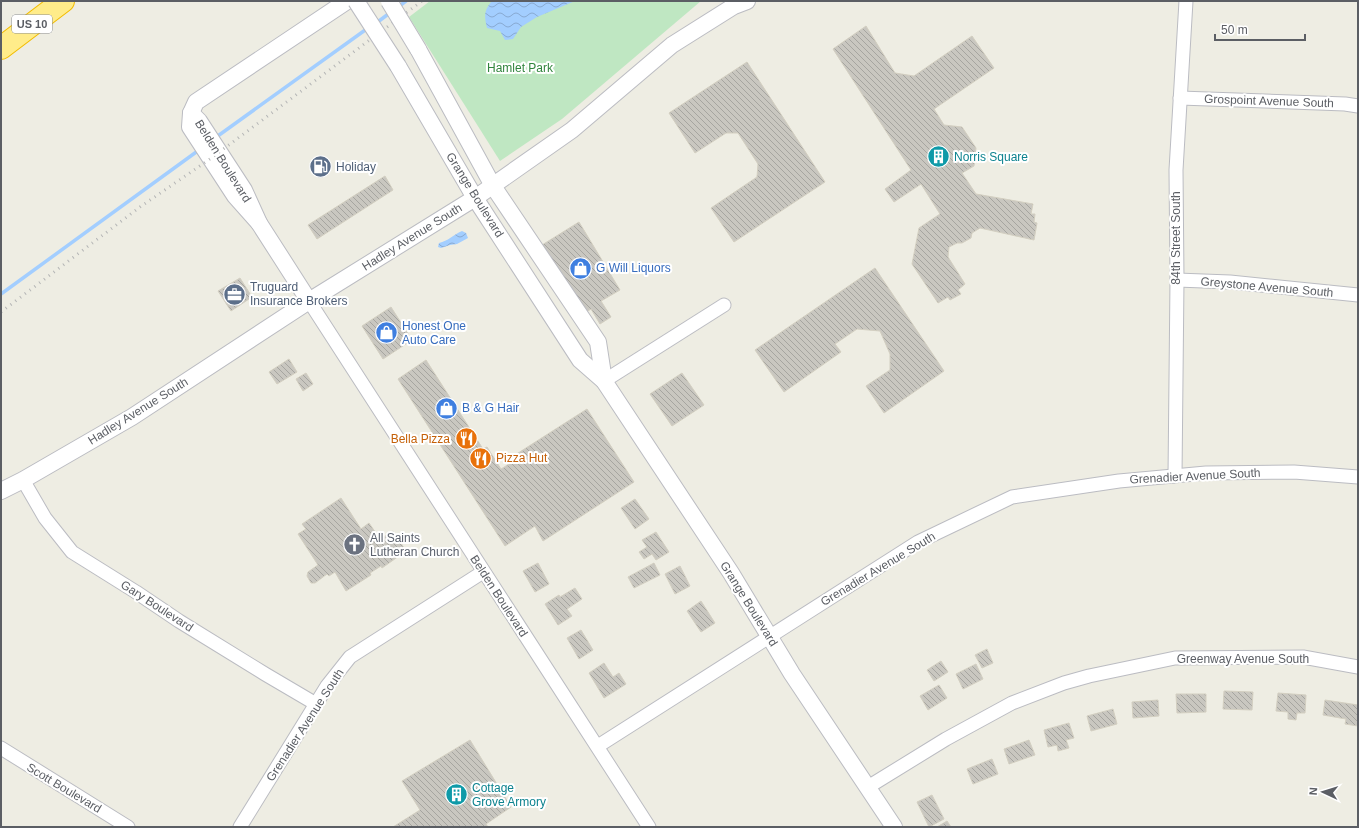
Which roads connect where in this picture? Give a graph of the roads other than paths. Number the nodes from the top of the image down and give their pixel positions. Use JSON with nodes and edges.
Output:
{"nodes":[{"id":1,"x":63,"y":1,"type":"edge"},
{"id":2,"x":347,"y":1,"type":"edge"},
{"id":3,"x":356,"y":1,"type":"edge"},
{"id":4,"x":389,"y":1,"type":"edge"},
{"id":5,"x":747,"y":1,"type":"edge"},
{"id":6,"x":1186,"y":1,"type":"edge"},
{"id":7,"x":1,"y":48,"type":"edge"},
{"id":8,"x":1180,"y":98,"type":"junction"},
{"id":9,"x":1358,"y":106,"type":"edge"},
{"id":10,"x":493,"y":186,"type":"junction"},
{"id":11,"x":475,"y":198,"type":"junction"},
{"id":12,"x":1177,"y":280,"type":"junction"},
{"id":13,"x":1358,"y":295,"type":"edge"},
{"id":14,"x":309,"y":301,"type":"junction"},
{"id":15,"x":724,"y":305,"type":"dead end"},
{"id":16,"x":604,"y":380,"type":"junction"},
{"id":17,"x":1175,"y":476,"type":"junction"},
{"id":18,"x":1358,"y":477,"type":"edge"},
{"id":19,"x":23,"y":480,"type":"junction"},
{"id":20,"x":1,"y":491,"type":"edge"},
{"id":21,"x":483,"y":572,"type":"junction"},
{"id":22,"x":769,"y":636,"type":"junction"},
{"id":23,"x":1358,"y":666,"type":"edge"},
{"id":24,"x":316,"y":704,"type":"junction"},
{"id":25,"x":598,"y":746,"type":"junction"},
{"id":26,"x":1,"y":748,"type":"edge"},
{"id":27,"x":868,"y":787,"type":"junction"},
{"id":28,"x":128,"y":827,"type":"edge"},
{"id":29,"x":240,"y":827,"type":"edge"},
{"id":30,"x":649,"y":827,"type":"edge"},
{"id":31,"x":894,"y":827,"type":"edge"}],
"edges":[{"from":1,"to":7,"type":"highway","number":"US 10"},
{"from":2,"to":14,"type":"street","name":"Belden Boulevard"},
{"from":3,"to":11,"type":"street","name":"Grange Boulevard","bridge":true},
{"from":4,"to":10,"type":"street","name":"Grange Boulevard","bridge":true},
{"from":5,"to":10,"type":"street","name":"Hadley Avenue South"},
{"from":6,"to":8,"type":"street","name":"84th Street South"},
{"from":8,"to":9,"type":"street","name":"Grospoint Avenue South"},
{"from":8,"to":12,"type":"street","name":"84th Street South"},
{"from":10,"to":11,"type":"street","name":"Hadley Avenue South"},
{"from":10,"to":16,"type":"street","name":"Grange Boulevard"},
{"from":11,"to":14,"type":"street","name":"Hadley Avenue South"},
{"from":11,"to":16,"type":"street","name":"Grange Boulevard"},
{"from":12,"to":13,"type":"street","name":"Greystone Avenue South"},
{"from":12,"to":17,"type":"street","name":"84th Street South"},
{"from":14,"to":19,"type":"street","name":"Hadley Avenue South"},
{"from":14,"to":21,"type":"street","name":"Belden Boulevard"},
{"from":15,"to":16,"type":"street"},
{"from":16,"to":22,"type":"street","name":"Grange Boulevard"},
{"from":17,"to":18,"type":"street","name":"Grenadier Avenue South"},
{"from":17,"to":22,"type":"street","name":"Grenadier Avenue South"},
{"from":19,"to":20,"type":"street","name":"Hadley Avenue South"},
{"from":19,"to":24,"type":"street","name":"Gary Boulevard"},
{"from":21,"to":24,"type":"street","name":"Grenadier Avenue South"},
{"from":21,"to":25,"type":"street","name":"Belden Boulevard"},
{"from":22,"to":25,"type":"street","name":"Grenadier Avenue South"},
{"from":22,"to":27,"type":"street","name":"Grange Boulevard"},
{"from":23,"to":27,"type":"street","name":"Greenway Avenue South"},
{"from":24,"to":29,"type":"street","name":"Grenadier Avenue South"},
{"from":25,"to":30,"type":"street","name":"Belden Boulevard"},
{"from":26,"to":28,"type":"street","name":"Scott Boulevard"},
{"from":27,"to":31,"type":"street","name":"Grange Boulevard"}]}
